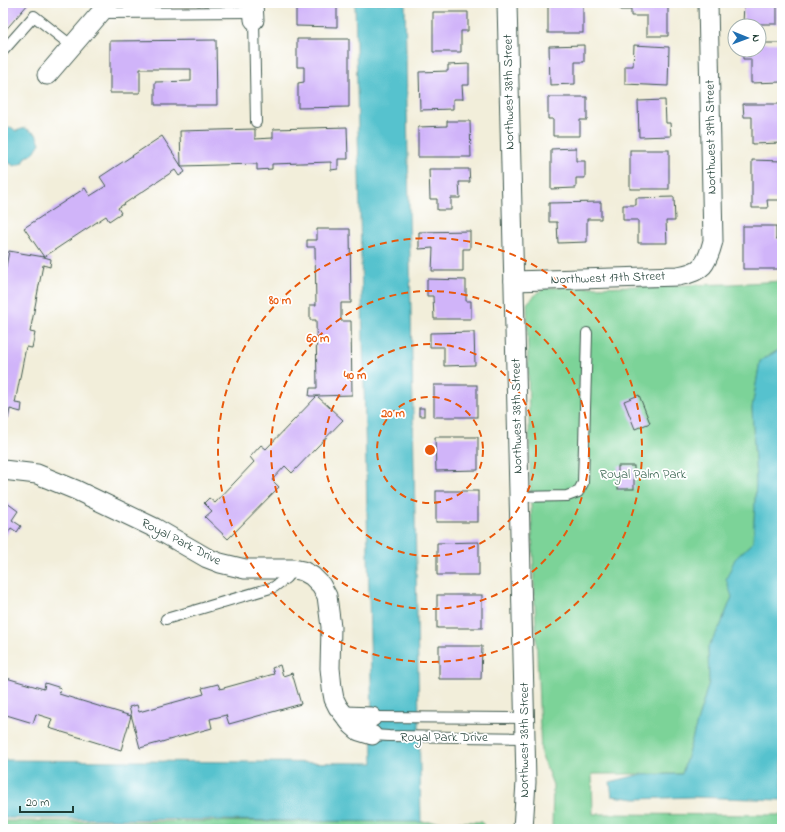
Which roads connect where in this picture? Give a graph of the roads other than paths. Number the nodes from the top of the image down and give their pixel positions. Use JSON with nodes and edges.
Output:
{"nodes":[{"id":1,"x":507,"y":3,"type":"edge"},
{"id":2,"x":708,"y":3,"type":"edge"},
{"id":3,"x":105,"y":8,"type":"edge"},
{"id":4,"x":254,"y":12,"type":"edge"},
{"id":5,"x":72,"y":46,"type":"junction"},
{"id":6,"x":3,"y":51,"type":"edge"},
{"id":7,"x":47,"y":75,"type":"dead end"},
{"id":8,"x":256,"y":122,"type":"dead end"},
{"id":9,"x":701,"y":268,"type":"joint"},
{"id":10,"x":514,"y":281,"type":"junction"},
{"id":11,"x":586,"y":333,"type":"dead end"},
{"id":12,"x":3,"y":470,"type":"edge"},
{"id":13,"x":519,"y":497,"type":"junction"},
{"id":14,"x":293,"y":569,"type":"junction"},
{"id":15,"x":166,"y":619,"type":"dead end"},
{"id":16,"x":525,"y":718,"type":"junction"},
{"id":17,"x":372,"y":726,"type":"junction"},
{"id":18,"x":526,"y":738,"type":"junction"},
{"id":19,"x":523,"y":829,"type":"edge"}],
"edges":[{"from":1,"to":10,"type":"street","name":"Northwest 38th Street"},
{"from":2,"to":9,"type":"street","name":"Northwest 39th Street"},
{"from":3,"to":4,"type":"lane"},
{"from":3,"to":5,"type":"street"},
{"from":4,"to":8,"type":"lane"},
{"from":5,"to":6,"type":"lane"},
{"from":5,"to":7,"type":"street"},
{"from":9,"to":10,"type":"street","name":"Northwest 17th Street"},
{"from":10,"to":13,"type":"street","name":"Northwest 38th Street"},
{"from":11,"to":13,"type":"lane"},
{"from":12,"to":14,"type":"street","name":"Royal Park Drive"},
{"from":13,"to":16,"type":"street","name":"Northwest 38th Street"},
{"from":14,"to":15,"type":"lane"},
{"from":14,"to":17,"type":"street","name":"Royal Park Drive"},
{"from":16,"to":17,"type":"lane","name":"Royal Park Drive"},
{"from":16,"to":18,"type":"street","name":"Northwest 38th Street"},
{"from":17,"to":18,"type":"lane","name":"Royal Park Drive"},
{"from":18,"to":19,"type":"street","name":"Northwest 38th Street"}]}
